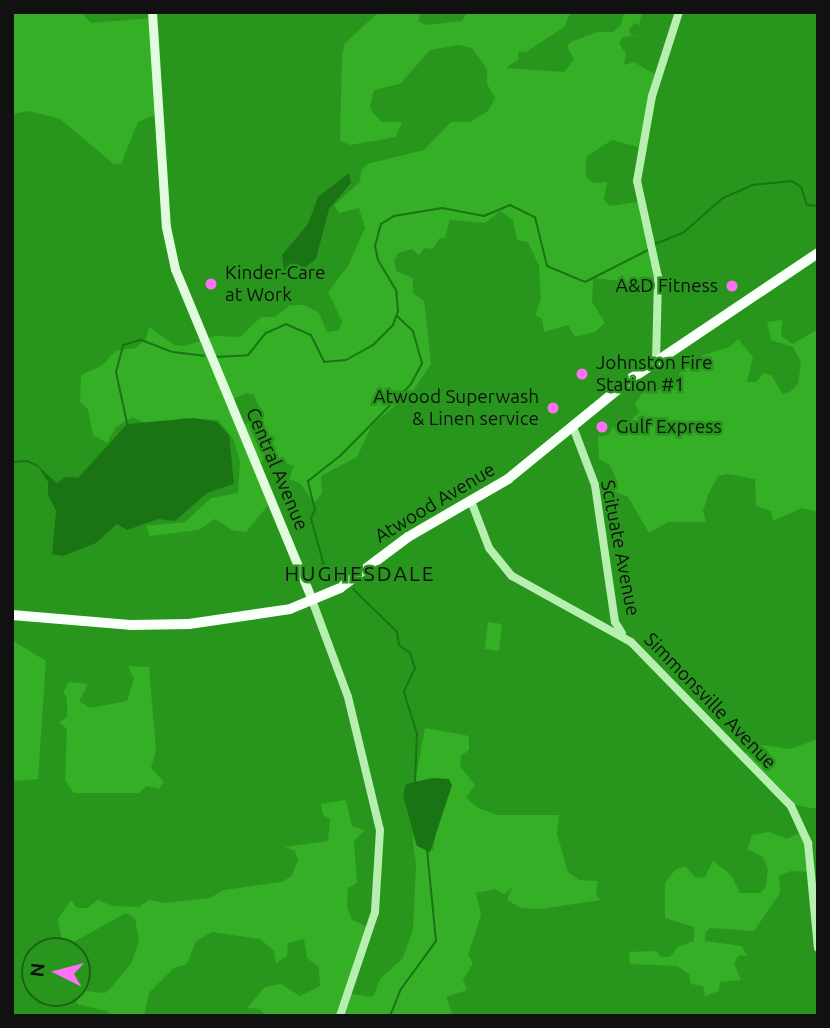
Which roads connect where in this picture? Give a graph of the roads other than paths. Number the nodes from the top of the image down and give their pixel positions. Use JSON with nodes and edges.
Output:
{"nodes":[{"id":1,"x":152,"y":12,"type":"edge"},
{"id":2,"x":679,"y":12,"type":"edge"},
{"id":3,"x":818,"y":253,"type":"edge"},
{"id":4,"x":656,"y":361,"type":"junction"},
{"id":5,"x":573,"y":426,"type":"junction"},
{"id":6,"x":471,"y":501,"type":"junction"},
{"id":7,"x":312,"y":600,"type":"junction"},
{"id":8,"x":12,"y":615,"type":"edge"},
{"id":9,"x":623,"y":636,"type":"junction"},
{"id":10,"x":818,"y":948,"type":"edge"},
{"id":11,"x":340,"y":1016,"type":"edge"}],
"edges":[{"from":1,"to":7,"type":"main road","name":"Central Avenue"},
{"from":2,"to":4,"type":"street"},
{"from":3,"to":4,"type":"main road","name":"Atwood Avenue"},
{"from":4,"to":5,"type":"main road","name":"Atwood Avenue"},
{"from":5,"to":6,"type":"main road","name":"Atwood Avenue"},
{"from":5,"to":9,"type":"street","name":"Scituate Avenue"},
{"from":6,"to":7,"type":"main road","name":"Atwood Avenue"},
{"from":6,"to":9,"type":"street","name":"Simmonsville Avenue"},
{"from":7,"to":8,"type":"main road","name":"Atwood Avenue"},
{"from":7,"to":11,"type":"street","name":"Central Avenue"},
{"from":9,"to":10,"type":"street","name":"Simmonsville Avenue"}]}
